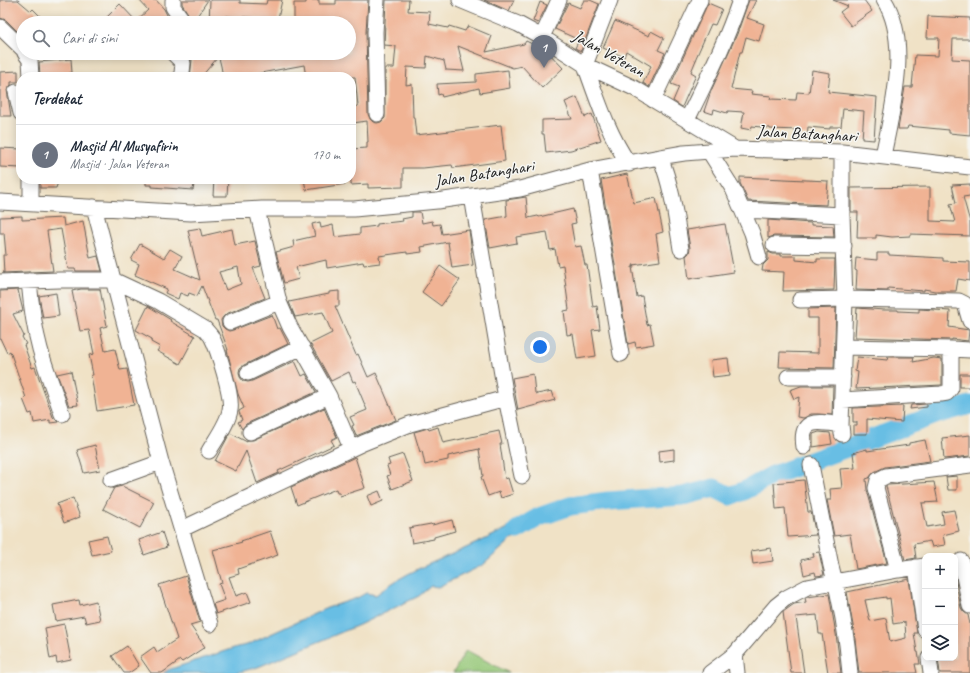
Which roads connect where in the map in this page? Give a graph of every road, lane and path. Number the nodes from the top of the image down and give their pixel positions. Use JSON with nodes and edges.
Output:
{"nodes":[{"id":1,"x":173,"y":0,"type":"edge"},
{"id":2,"x":377,"y":0,"type":"edge"},
{"id":3,"x":559,"y":0,"type":"edge"},
{"id":4,"x":610,"y":0,"type":"edge"},
{"id":5,"x":700,"y":0,"type":"edge"},
{"id":6,"x":740,"y":0,"type":"edge"},
{"id":7,"x":884,"y":0,"type":"edge"},
{"id":8,"x":466,"y":1,"type":"edge"},
{"id":9,"x":180,"y":16,"type":"edge"},
{"id":10,"x":0,"y":27,"type":"edge"},
{"id":11,"x":542,"y":37,"type":"junction"},
{"id":12,"x":16,"y":42,"type":"edge"},
{"id":13,"x":30,"y":60,"type":"edge"},
{"id":14,"x":180,"y":60,"type":"edge"},
{"id":15,"x":585,"y":64,"type":"junction"},
{"id":16,"x":31,"y":72,"type":"edge"},
{"id":17,"x":182,"y":72,"type":"edge"},
{"id":18,"x":653,"y":100,"type":"junction"},
{"id":19,"x":377,"y":114,"type":"dead end"},
{"id":20,"x":687,"y":120,"type":"junction"},
{"id":21,"x":735,"y":149,"type":"junction"},
{"id":22,"x":709,"y":151,"type":"junction"},
{"id":23,"x":842,"y":152,"type":"junction"},
{"id":24,"x":883,"y":156,"type":"junction"},
{"id":25,"x":660,"y":157,"type":"junction"},
{"id":26,"x":629,"y":164,"type":"junction"},
{"id":27,"x":970,"y":167,"type":"edge"},
{"id":28,"x":590,"y":170,"type":"junction"},
{"id":29,"x":31,"y":184,"type":"edge"},
{"id":30,"x":472,"y":196,"type":"junction"},
{"id":31,"x":0,"y":202,"type":"edge"},
{"id":32,"x":31,"y":203,"type":"junction"},
{"id":33,"x":94,"y":207,"type":"junction"},
{"id":34,"x":257,"y":210,"type":"junction"},
{"id":35,"x":743,"y":210,"type":"junction"},
{"id":36,"x":842,"y":215,"type":"junction"},
{"id":37,"x":774,"y":245,"type":"dead end"},
{"id":38,"x":844,"y":246,"type":"junction"},
{"id":39,"x":681,"y":249,"type":"dead end"},
{"id":40,"x":759,"y":257,"type":"dead end"},
{"id":41,"x":113,"y":280,"type":"junction"},
{"id":42,"x":28,"y":281,"type":"junction"},
{"id":43,"x":0,"y":282,"type":"edge"},
{"id":44,"x":845,"y":299,"type":"junction"},
{"id":45,"x":800,"y":300,"type":"dead end"},
{"id":46,"x":279,"y":302,"type":"junction"},
{"id":47,"x":970,"y":321,"type":"edge"},
{"id":48,"x":230,"y":322,"type":"dead end"},
{"id":49,"x":302,"y":347,"type":"junction"},
{"id":50,"x":844,"y":347,"type":"junction"},
{"id":51,"x":951,"y":349,"type":"junction"},
{"id":52,"x":970,"y":350,"type":"edge"},
{"id":53,"x":621,"y":354,"type":"dead end"},
{"id":54,"x":248,"y":373,"type":"dead end"},
{"id":55,"x":788,"y":377,"type":"dead end"},
{"id":56,"x":843,"y":377,"type":"junction"},
{"id":57,"x":329,"y":396,"type":"junction"},
{"id":58,"x":506,"y":398,"type":"junction"},
{"id":59,"x":842,"y":400,"type":"junction"},
{"id":60,"x":62,"y":414,"type":"dead end"},
{"id":61,"x":250,"y":432,"type":"dead end"},
{"id":62,"x":351,"y":448,"type":"junction"},
{"id":63,"x":804,"y":448,"type":"dead end"},
{"id":64,"x":209,"y":451,"type":"dead end"},
{"id":65,"x":161,"y":462,"type":"junction"},
{"id":66,"x":811,"y":465,"type":"dead end"},
{"id":67,"x":970,"y":465,"type":"edge"},
{"id":68,"x":522,"y":476,"type":"dead end"},
{"id":69,"x":111,"y":480,"type":"dead end"},
{"id":70,"x":182,"y":529,"type":"junction"},
{"id":71,"x":962,"y":560,"type":"edge"},
{"id":72,"x":920,"y":566,"type":"edge"},
{"id":73,"x":898,"y":570,"type":"junction"},
{"id":74,"x":835,"y":581,"type":"junction"},
{"id":75,"x":970,"y":606,"type":"edge"},
{"id":76,"x":210,"y":624,"type":"dead end"},
{"id":77,"x":925,"y":625,"type":"edge"},
{"id":78,"x":735,"y":654,"type":"junction"},
{"id":79,"x":929,"y":661,"type":"edge"},
{"id":80,"x":710,"y":673,"type":"edge"},
{"id":81,"x":737,"y":673,"type":"edge"},
{"id":82,"x":850,"y":673,"type":"edge"},
{"id":83,"x":931,"y":673,"type":"edge"}],
"edges":[{"from":1,"to":9,"type":"street"},
{"from":2,"to":19,"type":"street"},
{"from":3,"to":11,"type":"street"},
{"from":4,"to":15,"type":"street"},
{"from":5,"to":18,"type":"street"},
{"from":6,"to":20,"type":"street"},
{"from":7,"to":24,"type":"street"},
{"from":8,"to":11,"type":"street","name":"Jalan Veteran"},
{"from":10,"to":12,"type":"street"},
{"from":11,"to":15,"type":"street","name":"Jalan Veteran"},
{"from":13,"to":16,"type":"street"},
{"from":14,"to":17,"type":"street"},
{"from":15,"to":18,"type":"street","name":"Jalan Veteran"},
{"from":15,"to":26,"type":"street"},
{"from":18,"to":20,"type":"street","name":"Jalan Veteran"},
{"from":20,"to":21,"type":"street","name":"Jalan Veteran"},
{"from":21,"to":22,"type":"street","name":"Jalan Batanghari"},
{"from":21,"to":23,"type":"street","name":"Jalan Batanghari"},
{"from":22,"to":25,"type":"street","name":"Jalan Batanghari"},
{"from":22,"to":35,"type":"street"},
{"from":23,"to":24,"type":"street","name":"Jalan Batanghari"},
{"from":23,"to":36,"type":"street"},
{"from":24,"to":27,"type":"street","name":"Jalan Batanghari"},
{"from":25,"to":26,"type":"street","name":"Jalan Batanghari"},
{"from":25,"to":39,"type":"street"},
{"from":26,"to":28,"type":"street","name":"Jalan Batanghari"},
{"from":28,"to":30,"type":"street","name":"Jalan Batanghari"},
{"from":28,"to":53,"type":"street"},
{"from":29,"to":32,"type":"street"},
{"from":30,"to":34,"type":"street","name":"Jalan Batanghari"},
{"from":30,"to":58,"type":"street"},
{"from":31,"to":32,"type":"street","name":"Jalan Batanghari"},
{"from":32,"to":33,"type":"street","name":"Jalan Batanghari"},
{"from":33,"to":34,"type":"street","name":"Jalan Batanghari"},
{"from":33,"to":41,"type":"street"},
{"from":34,"to":46,"type":"street"},
{"from":35,"to":36,"type":"street"},
{"from":35,"to":40,"type":"street"},
{"from":36,"to":38,"type":"street"},
{"from":37,"to":38,"type":"street"},
{"from":38,"to":44,"type":"street"},
{"from":41,"to":42,"type":"street"},
{"from":41,"to":64,"type":"street"},
{"from":41,"to":65,"type":"street"},
{"from":42,"to":43,"type":"street"},
{"from":42,"to":60,"type":"street"},
{"from":44,"to":45,"type":"street"},
{"from":44,"to":47,"type":"street"},
{"from":44,"to":50,"type":"street"},
{"from":46,"to":48,"type":"street"},
{"from":46,"to":49,"type":"street"},
{"from":49,"to":54,"type":"street"},
{"from":49,"to":57,"type":"street"},
{"from":50,"to":51,"type":"street"},
{"from":50,"to":56,"type":"street"},
{"from":51,"to":52,"type":"street"},
{"from":51,"to":59,"type":"street"},
{"from":55,"to":56,"type":"street"},
{"from":56,"to":59,"type":"street"},
{"from":57,"to":61,"type":"street"},
{"from":57,"to":62,"type":"street"},
{"from":58,"to":62,"type":"street"},
{"from":58,"to":68,"type":"street"},
{"from":59,"to":63,"type":"street"},
{"from":62,"to":70,"type":"street"},
{"from":65,"to":69,"type":"street"},
{"from":65,"to":70,"type":"street"},
{"from":66,"to":74,"type":"street"},
{"from":67,"to":73,"type":"street"},
{"from":70,"to":76,"type":"street"},
{"from":71,"to":75,"type":"street"},
{"from":72,"to":73,"type":"street"},
{"from":72,"to":77,"type":"street"},
{"from":73,"to":74,"type":"street"},
{"from":74,"to":78,"type":"street"},
{"from":74,"to":82,"type":"street"},
{"from":78,"to":80,"type":"street"},
{"from":78,"to":81,"type":"street"},
{"from":79,"to":83,"type":"street"}]}
